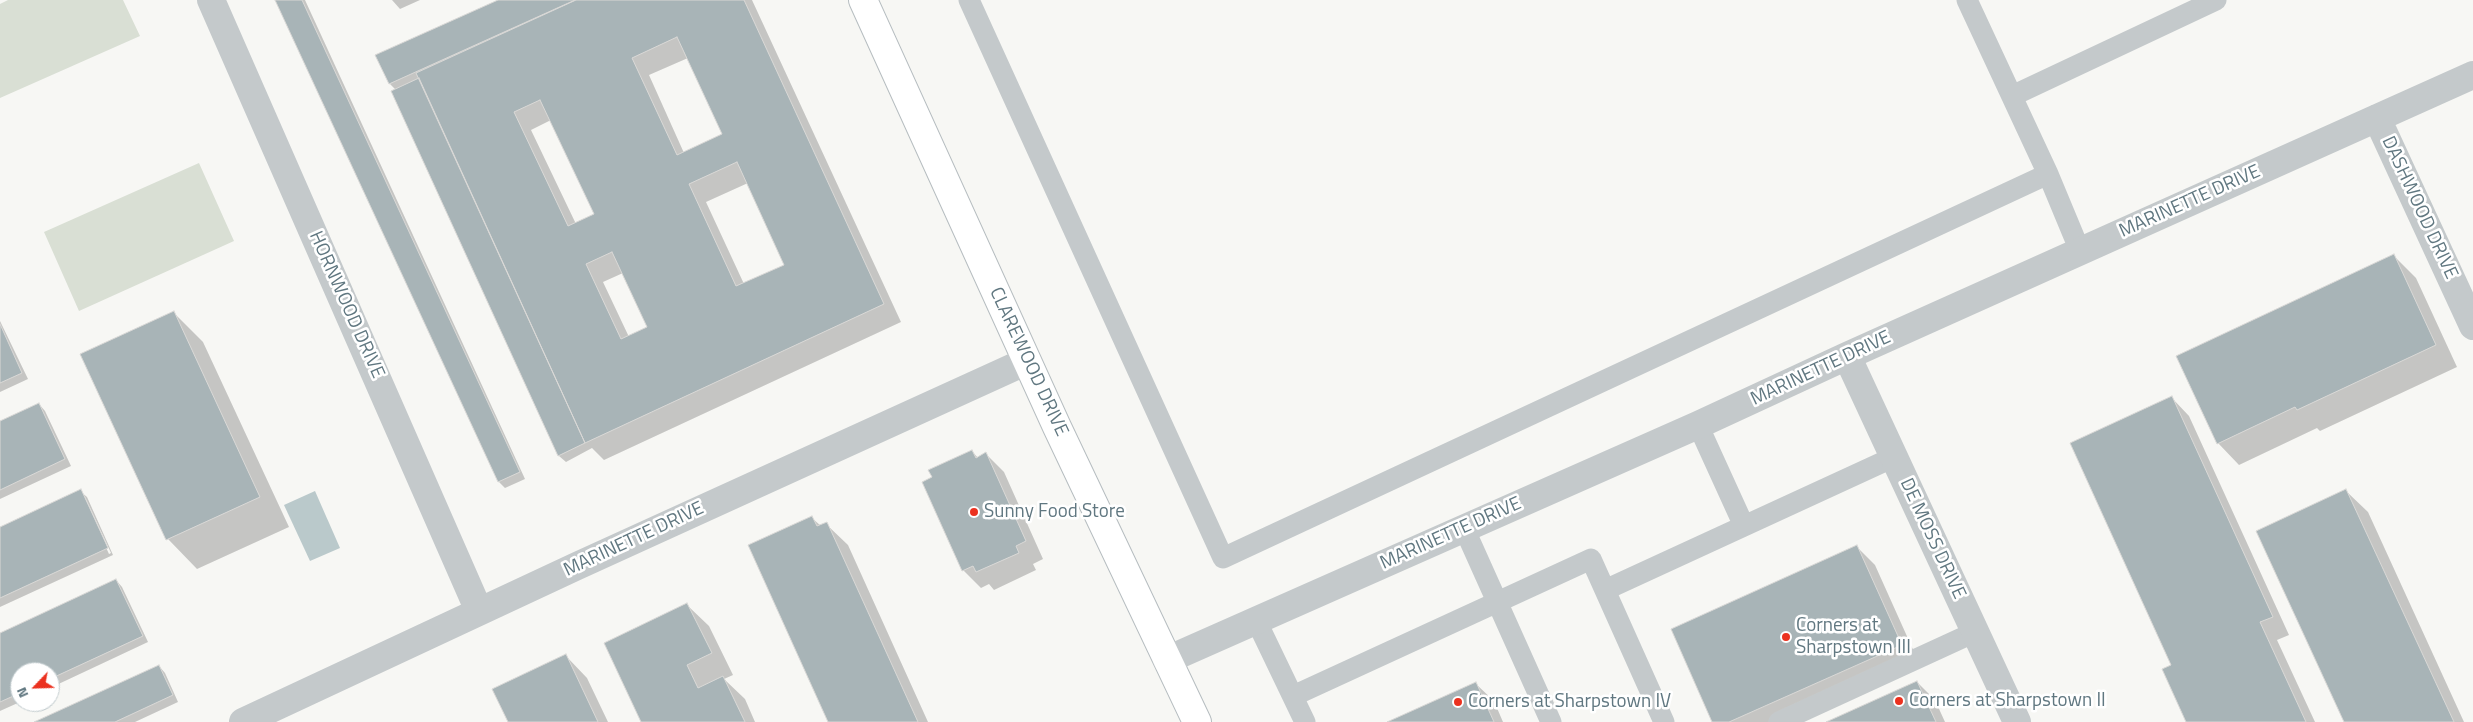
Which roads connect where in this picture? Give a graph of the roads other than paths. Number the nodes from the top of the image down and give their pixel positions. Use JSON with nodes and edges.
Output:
{"nodes":[{"id":1,"x":212,"y":0,"type":"edge"},
{"id":2,"x":863,"y":0,"type":"edge"},
{"id":3,"x":969,"y":0,"type":"edge"},
{"id":4,"x":1967,"y":0,"type":"edge"},
{"id":5,"x":2216,"y":0,"type":"edge"},
{"id":6,"x":2473,"y":75,"type":"edge"},
{"id":7,"x":2012,"y":96,"type":"junction"},
{"id":8,"x":2377,"y":118,"type":"junction"},
{"id":9,"x":2048,"y":174,"type":"junction"},
{"id":10,"x":2080,"y":251,"type":"junction"},
{"id":11,"x":2473,"y":326,"type":"edge"},
{"id":12,"x":1847,"y":356,"type":"junction"},
{"id":13,"x":1027,"y":361,"type":"junction"},
{"id":14,"x":1698,"y":425,"type":"junction"},
{"id":15,"x":1894,"y":457,"type":"junction"},
{"id":16,"x":1744,"y":526,"type":"junction"},
{"id":17,"x":1464,"y":528,"type":"junction"},
{"id":18,"x":1605,"y":590,"type":"junction"},
{"id":19,"x":1498,"y":602,"type":"junction"},
{"id":20,"x":479,"y":611,"type":"junction"},
{"id":21,"x":1256,"y":620,"type":"junction"},
{"id":22,"x":1975,"y":632,"type":"junction"},
{"id":23,"x":1167,"y":660,"type":"junction"},
{"id":24,"x":1293,"y":696,"type":"junction"},
{"id":25,"x":243,"y":722,"type":"edge"},
{"id":26,"x":1197,"y":722,"type":"edge"},
{"id":27,"x":1305,"y":722,"type":"edge"},
{"id":28,"x":1551,"y":722,"type":"edge"},
{"id":29,"x":1664,"y":722,"type":"edge"},
{"id":30,"x":1779,"y":722,"type":"edge"},
{"id":31,"x":2016,"y":722,"type":"edge"}],
"edges":[{"from":1,"to":20,"type":"street","name":"HORNWOOD DRIVE"},
{"from":2,"to":13,"type":"street","name":"CLAREWOOD DRIVE"},
{"from":3,"to":9,"type":"lane"},
{"from":4,"to":7,"type":"lane"},
{"from":5,"to":7,"type":"lane"},
{"from":6,"to":8,"type":"street","name":"MARINETTE DRIVE"},
{"from":7,"to":9,"type":"lane"},
{"from":8,"to":10,"type":"street","name":"MARINETTE DRIVE"},
{"from":8,"to":11,"type":"street","name":"DASHWOOD DRIVE"},
{"from":9,"to":10,"type":"lane"},
{"from":10,"to":12,"type":"street","name":"MARINETTE DRIVE"},
{"from":12,"to":14,"type":"street","name":"MARINETTE DRIVE"},
{"from":12,"to":15,"type":"street","name":"DE MOSS DRIVE"},
{"from":13,"to":20,"type":"street","name":"MARINETTE DRIVE"},
{"from":13,"to":23,"type":"street","name":"CLAREWOOD DRIVE"},
{"from":14,"to":16,"type":"lane"},
{"from":14,"to":17,"type":"street","name":"MARINETTE DRIVE"},
{"from":15,"to":16,"type":"lane"},
{"from":15,"to":22,"type":"street","name":"DE MOSS DRIVE"},
{"from":16,"to":18,"type":"lane"},
{"from":17,"to":19,"type":"lane"},
{"from":17,"to":21,"type":"street","name":"MARINETTE DRIVE"},
{"from":18,"to":19,"type":"lane"},
{"from":18,"to":29,"type":"lane"},
{"from":19,"to":24,"type":"lane"},
{"from":19,"to":28,"type":"lane"},
{"from":20,"to":25,"type":"street","name":"MARINETTE DRIVE"},
{"from":21,"to":23,"type":"street","name":"MARINETTE DRIVE"},
{"from":21,"to":24,"type":"lane"},
{"from":22,"to":30,"type":"lane"},
{"from":22,"to":31,"type":"street","name":"DE MOSS DRIVE"},
{"from":23,"to":26,"type":"street","name":"CLAREWOOD DRIVE"},
{"from":24,"to":27,"type":"lane"}]}
